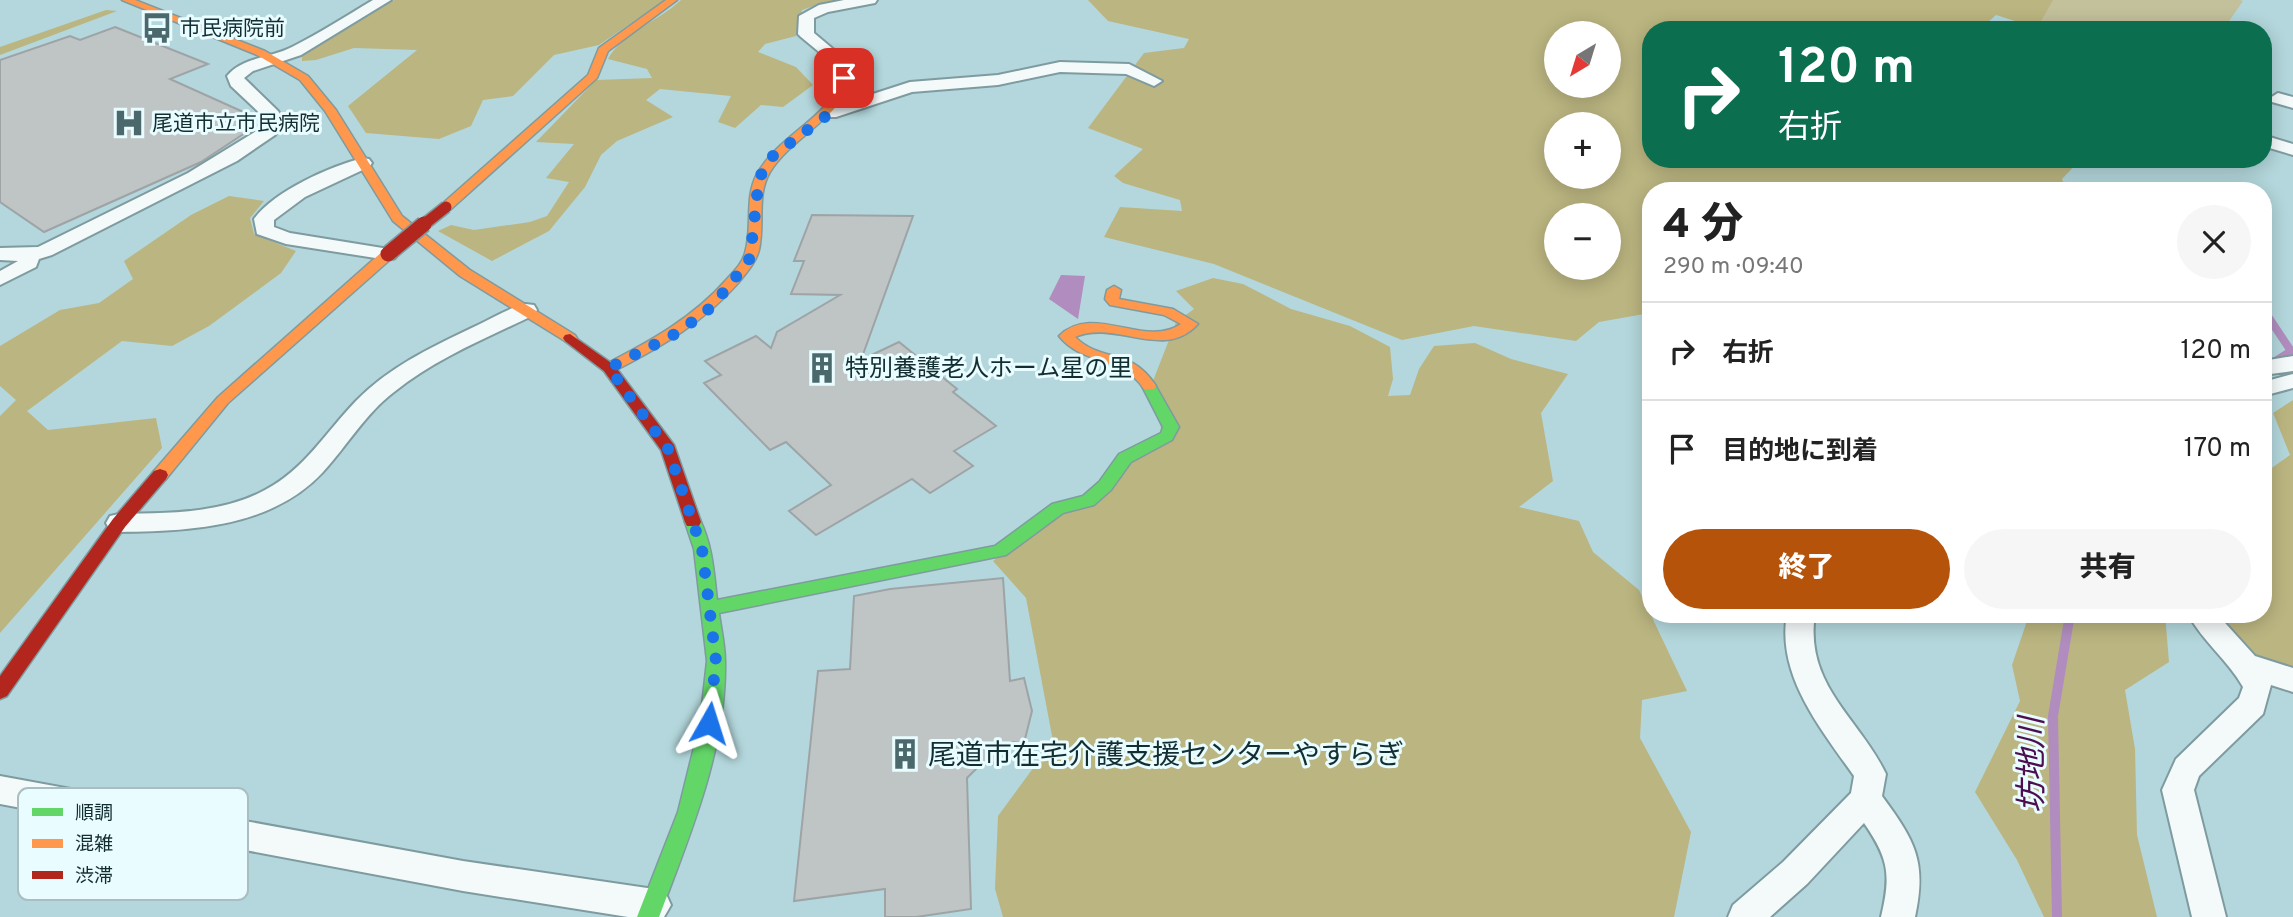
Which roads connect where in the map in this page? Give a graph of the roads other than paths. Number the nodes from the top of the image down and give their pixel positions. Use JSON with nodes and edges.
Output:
{"nodes":[{"id":1,"x":127,"y":0,"type":"edge"},
{"id":2,"x":384,"y":0,"type":"edge"},
{"id":3,"x":672,"y":0,"type":"edge"},
{"id":4,"x":870,"y":0,"type":"edge"},
{"id":5,"x":274,"y":59,"type":"junction"},
{"id":6,"x":1154,"y":81,"type":"dead end"},
{"id":7,"x":833,"y":106,"type":"junction"},
{"id":8,"x":2272,"y":144,"type":"edge"},
{"id":9,"x":2293,"y":150,"type":"edge"},
{"id":10,"x":363,"y":163,"type":"junction"},
{"id":11,"x":0,"y":254,"type":"edge"},
{"id":12,"x":388,"y":254,"type":"junction"},
{"id":13,"x":28,"y":255,"type":"junction"},
{"id":14,"x":0,"y":279,"type":"edge"},
{"id":15,"x":1114,"y":290,"type":"dead end"},
{"id":16,"x":526,"y":310,"type":"junction"},
{"id":17,"x":2293,"y":363,"type":"edge"},
{"id":18,"x":609,"y":368,"type":"junction"},
{"id":19,"x":2272,"y":368,"type":"edge"},
{"id":20,"x":2293,"y":381,"type":"edge"},
{"id":21,"x":2272,"y":387,"type":"edge"},
{"id":22,"x":119,"y":523,"type":"junction"},
{"id":23,"x":709,"y":608,"type":"junction"},
{"id":24,"x":1798,"y":623,"type":"edge"},
{"id":25,"x":2210,"y":623,"type":"edge"},
{"id":26,"x":2245,"y":664,"type":"junction"},
{"id":27,"x":2293,"y":680,"type":"edge"},
{"id":28,"x":0,"y":691,"type":"edge"},
{"id":29,"x":0,"y":790,"type":"edge"},
{"id":30,"x":18,"y":793,"type":"edge"},
{"id":31,"x":1866,"y":799,"type":"junction"},
{"id":32,"x":248,"y":836,"type":"edge"},
{"id":33,"x":651,"y":911,"type":"edge"},
{"id":34,"x":1745,"y":917,"type":"edge"},
{"id":35,"x":1898,"y":917,"type":"edge"},
{"id":36,"x":2208,"y":917,"type":"edge"}],
"edges":[{"from":1,"to":5,"type":"street"},
{"from":2,"to":5,"type":"street"},
{"from":3,"to":12,"type":"street","bridge":true},
{"from":4,"to":7,"type":"street"},
{"from":5,"to":10,"type":"street"},
{"from":5,"to":13,"type":"street"},
{"from":6,"to":7,"type":"street"},
{"from":7,"to":18,"type":"street"},
{"from":8,"to":9,"type":"street"},
{"from":10,"to":12,"type":"street"},
{"from":10,"to":16,"type":"street"},
{"from":11,"to":13,"type":"street"},
{"from":12,"to":22,"type":"street"},
{"from":13,"to":14,"type":"street"},
{"from":15,"to":23,"type":"street"},
{"from":16,"to":18,"type":"street"},
{"from":16,"to":22,"type":"street"},
{"from":17,"to":19,"type":"street"},
{"from":18,"to":23,"type":"street"},
{"from":20,"to":21,"type":"street"},
{"from":22,"to":28,"type":"street"},
{"from":23,"to":33,"type":"street"},
{"from":24,"to":31,"type":"street"},
{"from":25,"to":26,"type":"street"},
{"from":26,"to":27,"type":"street"},
{"from":26,"to":36,"type":"street"},
{"from":29,"to":30,"type":"street"},
{"from":31,"to":34,"type":"street"},
{"from":31,"to":35,"type":"street"},
{"from":32,"to":33,"type":"street"}]}
